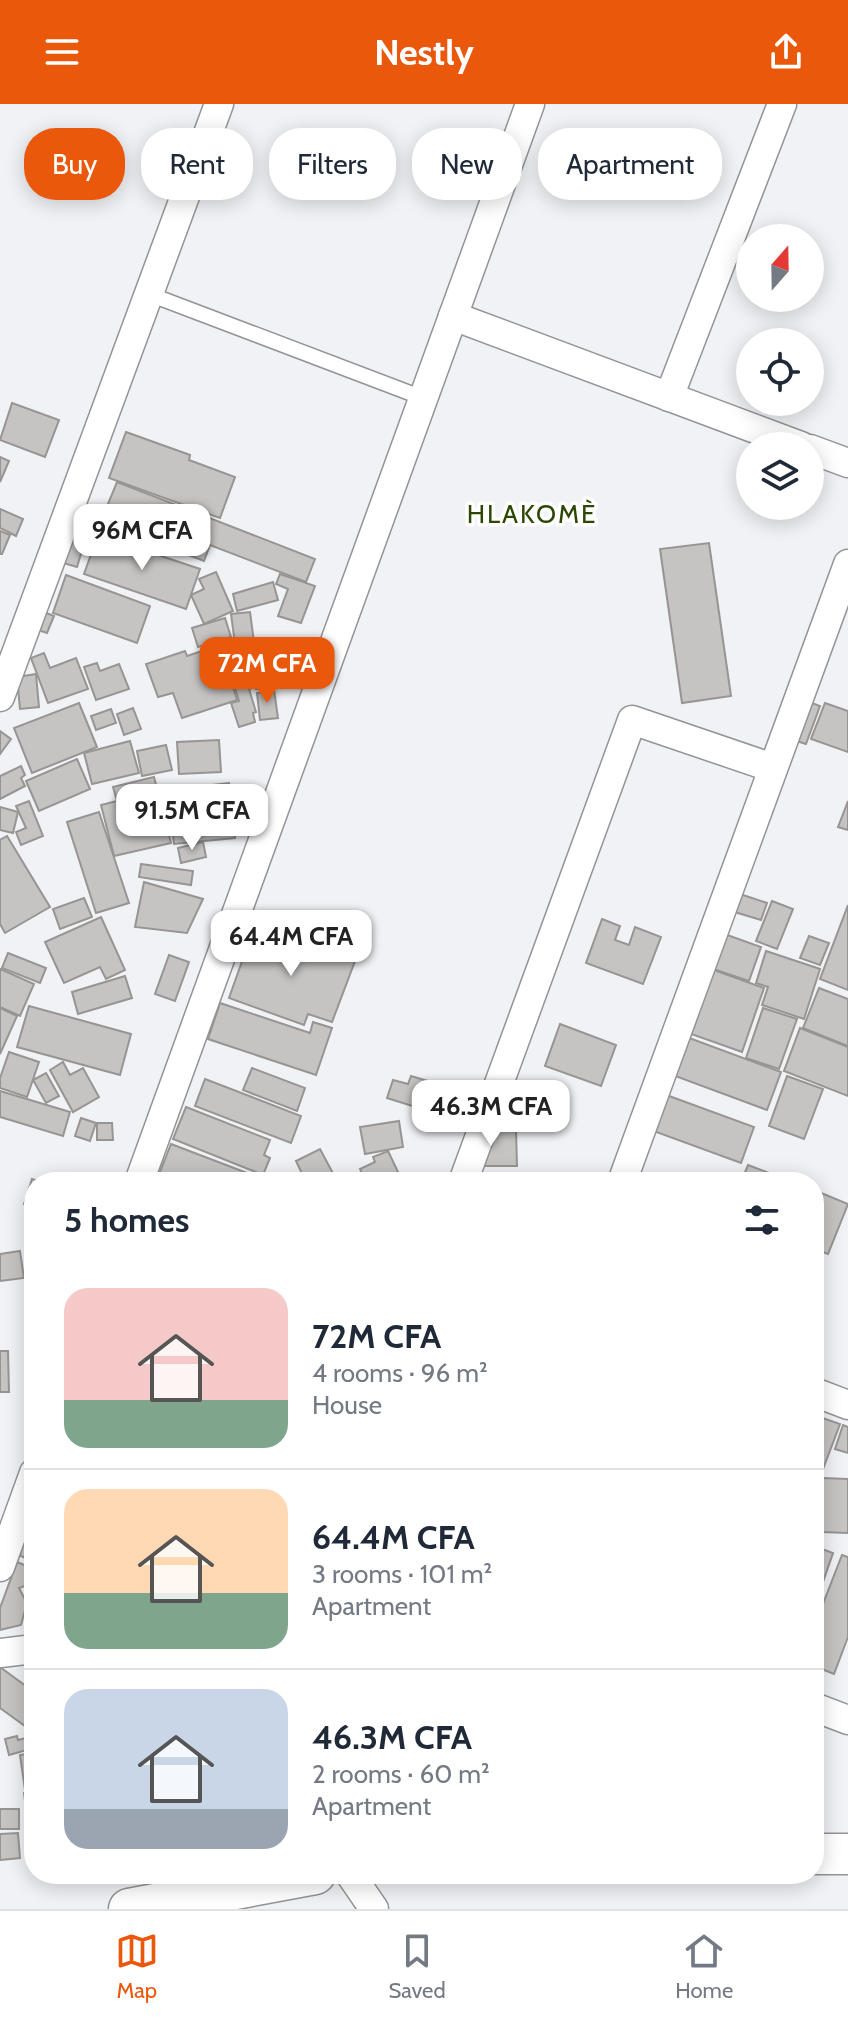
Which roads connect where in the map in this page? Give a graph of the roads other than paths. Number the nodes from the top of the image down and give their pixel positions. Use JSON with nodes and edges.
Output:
{"nodes":[{"id":1,"x":219,"y":104,"type":"edge"},
{"id":2,"x":530,"y":104,"type":"edge"},
{"id":3,"x":782,"y":104,"type":"edge"},
{"id":4,"x":149,"y":294,"type":"junction"},
{"id":5,"x":453,"y":316,"type":"junction"},
{"id":6,"x":669,"y":397,"type":"junction"},
{"id":7,"x":423,"y":398,"type":"junction"},
{"id":8,"x":763,"y":432,"type":"edge"},
{"id":9,"x":824,"y":454,"type":"edge"},
{"id":10,"x":848,"y":463,"type":"edge"},
{"id":11,"x":848,"y":564,"type":"edge"},
{"id":12,"x":0,"y":697,"type":"edge"},
{"id":13,"x":773,"y":768,"type":"junction"},
{"id":14,"x":143,"y":1172,"type":"edge"},
{"id":15,"x":467,"y":1172,"type":"edge"},
{"id":16,"x":626,"y":1172,"type":"edge"},
{"id":17,"x":824,"y":1394,"type":"edge"},
{"id":18,"x":846,"y":1400,"type":"edge"},
{"id":19,"x":24,"y":1501,"type":"edge"},
{"id":20,"x":0,"y":1567,"type":"edge"},
{"id":21,"x":24,"y":1650,"type":"edge"},
{"id":22,"x":0,"y":1653,"type":"edge"},
{"id":23,"x":824,"y":1711,"type":"edge"},
{"id":24,"x":848,"y":1720,"type":"edge"},
{"id":25,"x":824,"y":1854,"type":"edge"},
{"id":26,"x":848,"y":1854,"type":"edge"},
{"id":27,"x":262,"y":1884,"type":"edge"},
{"id":28,"x":357,"y":1884,"type":"edge"},
{"id":29,"x":129,"y":1909,"type":"edge"},
{"id":30,"x":374,"y":1909,"type":"edge"}],
"edges":[{"from":1,"to":4,"type":"street"},
{"from":2,"to":5,"type":"street"},
{"from":3,"to":6,"type":"street"},
{"from":4,"to":7,"type":"lane"},
{"from":4,"to":12,"type":"street"},
{"from":5,"to":6,"type":"street"},
{"from":5,"to":7,"type":"street"},
{"from":6,"to":8,"type":"street"},
{"from":7,"to":14,"type":"street"},
{"from":9,"to":10,"type":"street"},
{"from":11,"to":13,"type":"street"},
{"from":13,"to":15,"type":"street"},
{"from":13,"to":16,"type":"street"},
{"from":17,"to":18,"type":"street"},
{"from":19,"to":20,"type":"street"},
{"from":21,"to":22,"type":"street"},
{"from":23,"to":24,"type":"street"},
{"from":25,"to":26,"type":"main road"},
{"from":27,"to":29,"type":"main road"},
{"from":28,"to":30,"type":"street"}]}
